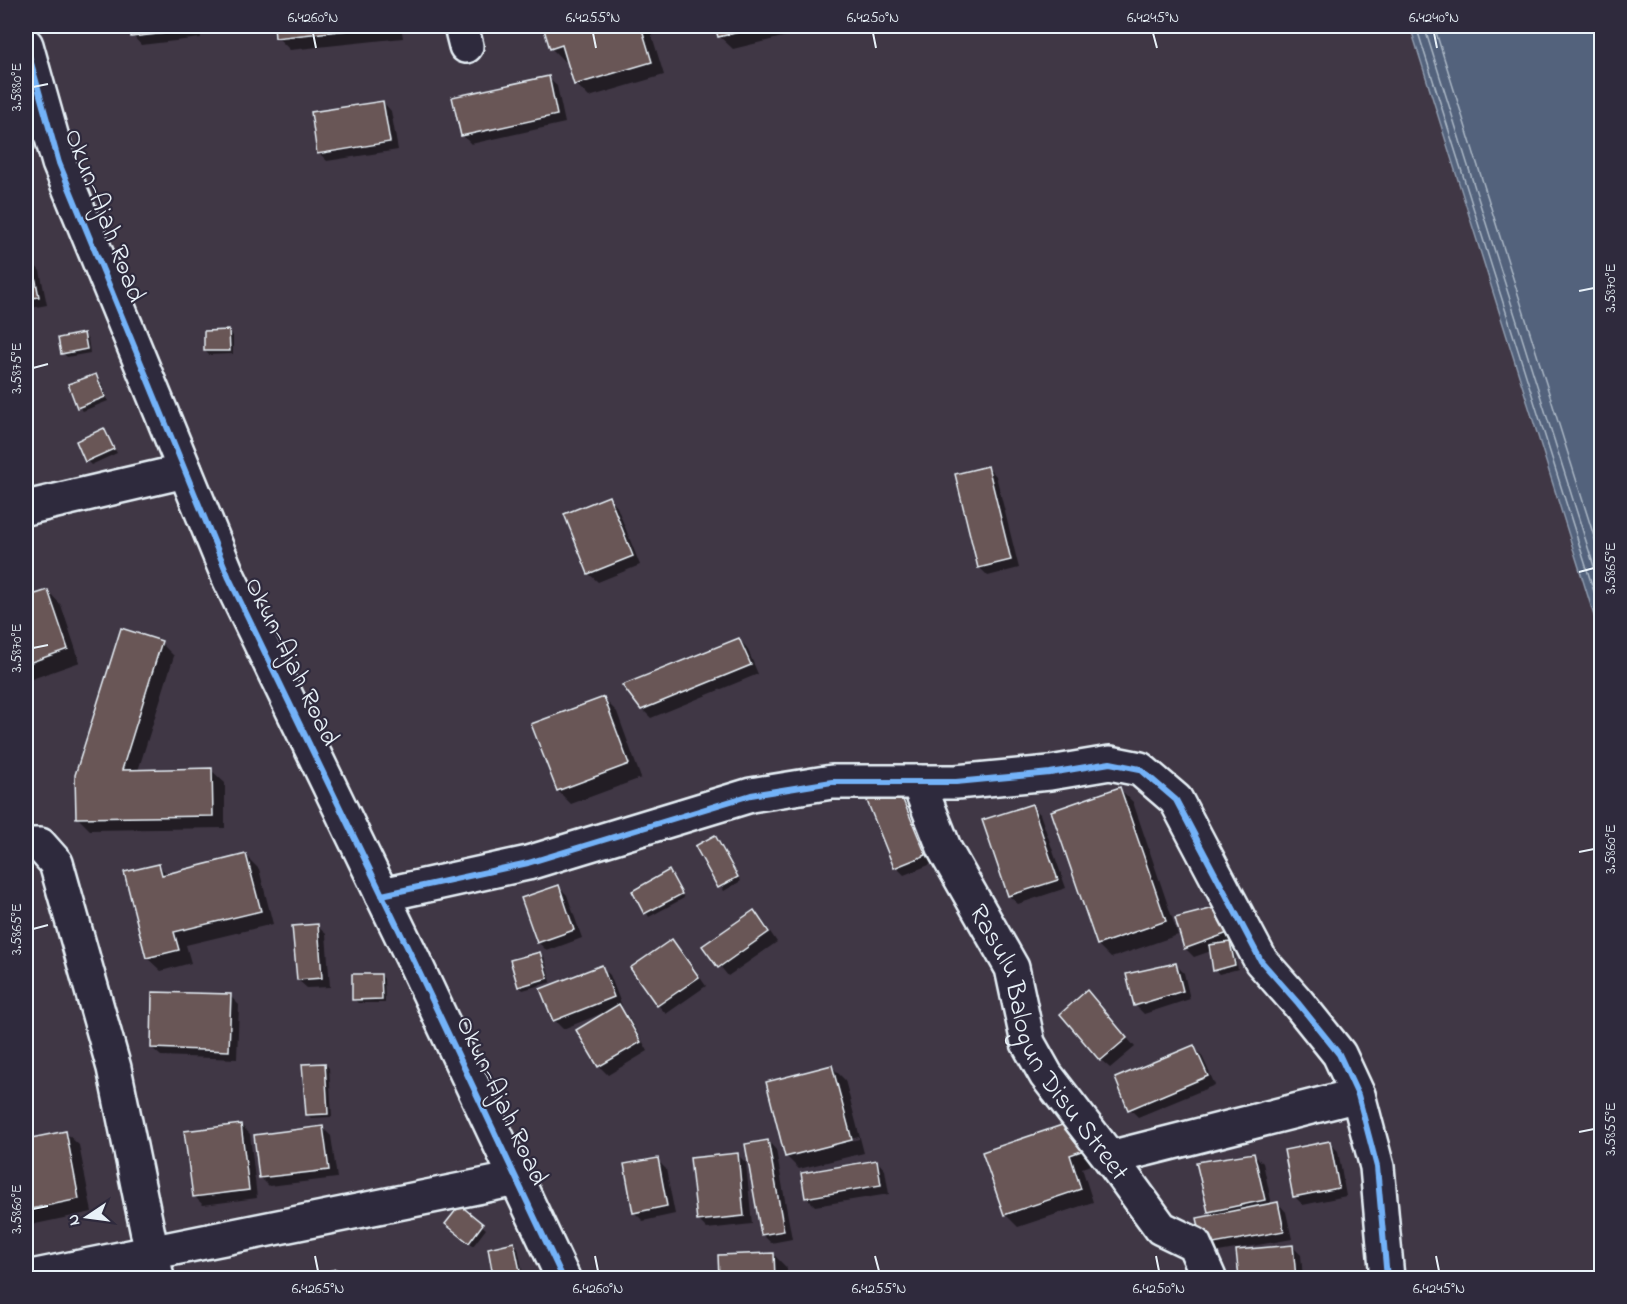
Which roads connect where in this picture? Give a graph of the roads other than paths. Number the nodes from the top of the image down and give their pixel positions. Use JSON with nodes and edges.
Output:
{"nodes":[{"id":1,"x":26,"y":45,"type":"edge"},
{"id":2,"x":185,"y":471,"type":"junction"},
{"id":3,"x":26,"y":508,"type":"edge"},
{"id":4,"x":918,"y":782,"type":"junction"},
{"id":5,"x":26,"y":844,"type":"edge"},
{"id":6,"x":382,"y":895,"type":"junction"},
{"id":7,"x":1358,"y":1095,"type":"junction"},
{"id":8,"x":1110,"y":1158,"type":"junction"},
{"id":9,"x":516,"y":1179,"type":"junction"},
{"id":10,"x":155,"y":1266,"type":"edge"},
{"id":11,"x":26,"y":1278,"type":"edge"},
{"id":12,"x":563,"y":1278,"type":"edge"},
{"id":13,"x":1209,"y":1278,"type":"edge"},
{"id":14,"x":1387,"y":1278,"type":"edge"}],
"edges":[{"from":1,"to":2,"type":"street","name":"Okun-Ajah Road"},
{"from":2,"to":3,"type":"street"},
{"from":2,"to":6,"type":"street","name":"Okun-Ajah Road"},
{"from":4,"to":6,"type":"street"},
{"from":4,"to":7,"type":"street"},
{"from":4,"to":8,"type":"street","name":"Rasulu Balogun Disu Street"},
{"from":5,"to":10,"type":"street"},
{"from":6,"to":9,"type":"street","name":"Okun-Ajah Road"},
{"from":7,"to":8,"type":"street"},
{"from":7,"to":14,"type":"street"},
{"from":8,"to":13,"type":"street","name":"Rasulu Balogun Disu Street"},
{"from":9,"to":10,"type":"street"},
{"from":9,"to":12,"type":"street","name":"Okun-Ajah Road"},
{"from":10,"to":11,"type":"street"}]}
